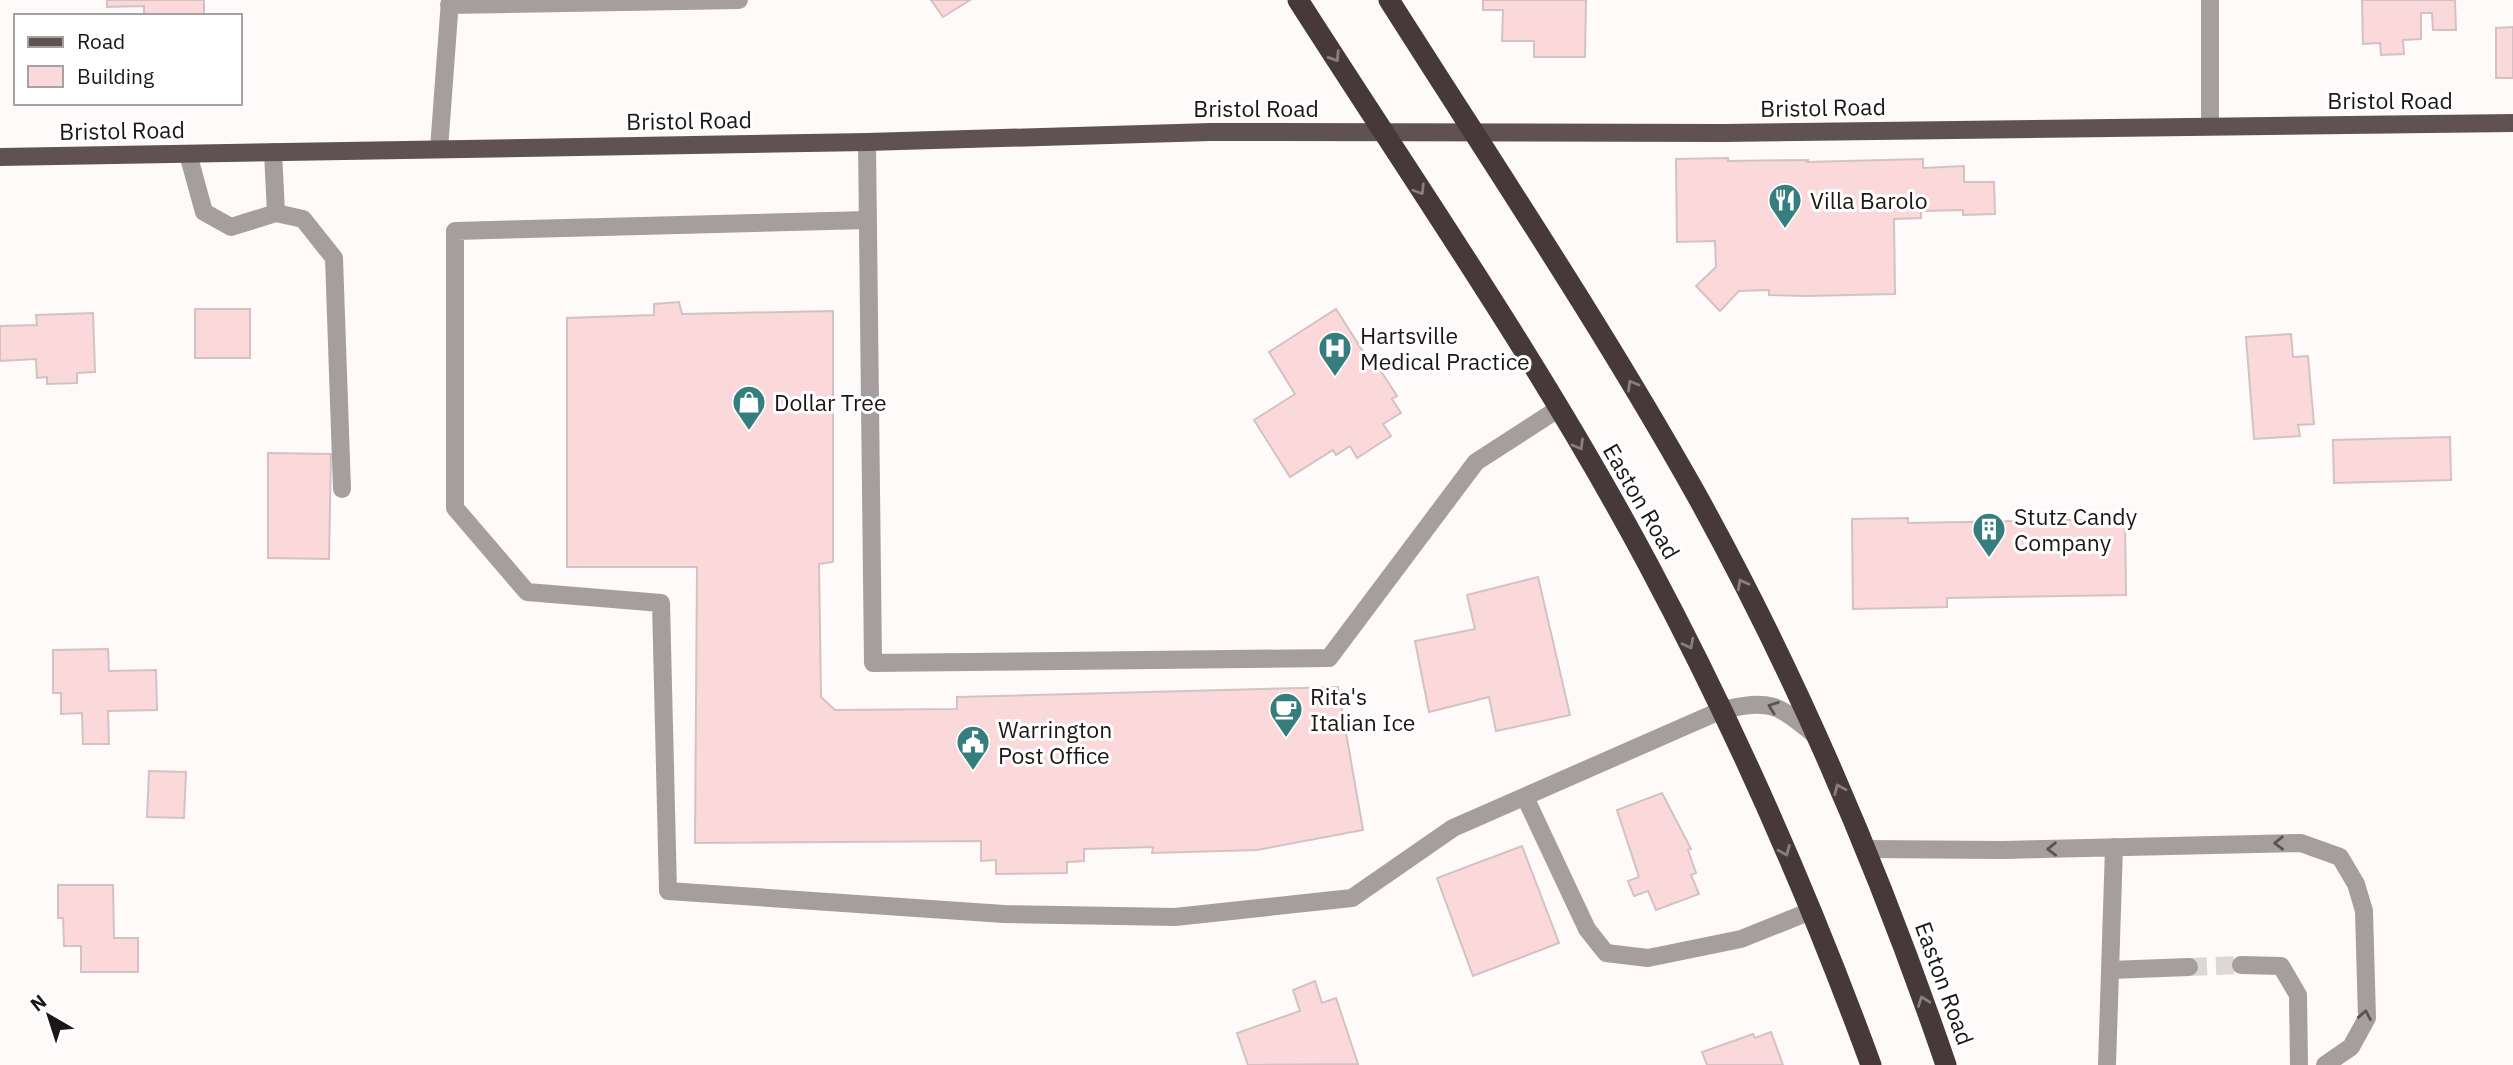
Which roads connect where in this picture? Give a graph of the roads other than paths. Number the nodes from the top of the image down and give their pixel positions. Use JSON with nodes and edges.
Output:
{"nodes":[{"id":1,"x":739,"y":0,"type":"edge"},
{"id":2,"x":1298,"y":0,"type":"edge"},
{"id":3,"x":1389,"y":0,"type":"edge"},
{"id":4,"x":2210,"y":0,"type":"edge"},
{"id":5,"x":450,"y":2,"type":"edge"},
{"id":6,"x":2513,"y":123,"type":"edge"},
{"id":7,"x":2210,"y":125,"type":"junction"},
{"id":8,"x":1472,"y":131,"type":"junction"},
{"id":9,"x":1384,"y":132,"type":"junction"},
{"id":10,"x":867,"y":142,"type":"junction"},
{"id":11,"x":439,"y":149,"type":"junction"},
{"id":12,"x":273,"y":152,"type":"junction"},
{"id":13,"x":188,"y":154,"type":"junction"},
{"id":14,"x":0,"y":157,"type":"edge"},
{"id":15,"x":276,"y":214,"type":"junction"},
{"id":16,"x":867,"y":220,"type":"junction"},
{"id":17,"x":1558,"y":409,"type":"junction"},
{"id":18,"x":342,"y":489,"type":"dead end"},
{"id":19,"x":1722,"y":710,"type":"junction"},
{"id":20,"x":1816,"y":736,"type":"junction"},
{"id":21,"x":1525,"y":797,"type":"junction"},
{"id":22,"x":2115,"y":847,"type":"junction"},
{"id":23,"x":1865,"y":849,"type":"junction"},
{"id":24,"x":1811,"y":911,"type":"junction"},
{"id":25,"x":2241,"y":965,"type":"tunnel mouth"},
{"id":26,"x":2189,"y":967,"type":"tunnel mouth"},
{"id":27,"x":2110,"y":970,"type":"junction"},
{"id":28,"x":1871,"y":1065,"type":"edge"},
{"id":29,"x":1946,"y":1065,"type":"edge"},
{"id":30,"x":2107,"y":1065,"type":"edge"},
{"id":31,"x":2299,"y":1065,"type":"edge"},
{"id":32,"x":2325,"y":1065,"type":"edge"}],
"edges":[{"from":1,"to":5,"type":"street"},
{"from":2,"to":9,"type":"highway","name":"Easton Road","one_way":true},
{"from":3,"to":8,"type":"highway","name":"Easton Road"},
{"from":4,"to":7,"type":"street"},
{"from":5,"to":11,"type":"street"},
{"from":6,"to":7,"type":"main road","name":"Bristol Road"},
{"from":7,"to":8,"type":"main road","name":"Bristol Road"},
{"from":8,"to":9,"type":"main road","name":"Bristol Road"},
{"from":20,"to":8,"type":"highway","name":"Easton Road","one_way":true},
{"from":9,"to":10,"type":"main road","name":"Bristol Road"},
{"from":9,"to":17,"type":"highway","name":"Easton Road","one_way":true},
{"from":10,"to":11,"type":"main road","name":"Bristol Road"},
{"from":10,"to":16,"type":"street"},
{"from":11,"to":12,"type":"main road","name":"Bristol Road"},
{"from":12,"to":13,"type":"main road","name":"Bristol Road"},
{"from":12,"to":15,"type":"street"},
{"from":13,"to":14,"type":"main road","name":"Bristol Road"},
{"from":13,"to":15,"type":"street"},
{"from":15,"to":18,"type":"street"},
{"from":16,"to":17,"type":"street"},
{"from":16,"to":21,"type":"street"},
{"from":17,"to":19,"type":"highway","name":"Easton Road","one_way":true},
{"from":20,"to":19,"type":"street","one_way":true},
{"from":19,"to":21,"type":"street"},
{"from":19,"to":24,"type":"highway","name":"Easton Road","one_way":true},
{"from":23,"to":20,"type":"highway","name":"Easton Road","one_way":true},
{"from":21,"to":24,"type":"street"},
{"from":22,"to":23,"type":"street","one_way":true},
{"from":22,"to":27,"type":"street"},
{"from":32,"to":22,"type":"street","one_way":true},
{"from":29,"to":23,"type":"highway","name":"Easton Road","one_way":true},
{"from":24,"to":28,"type":"highway","name":"Easton Road"},
{"from":25,"to":31,"type":"street"},
{"from":26,"to":27,"type":"street"},
{"from":27,"to":30,"type":"street"}]}
